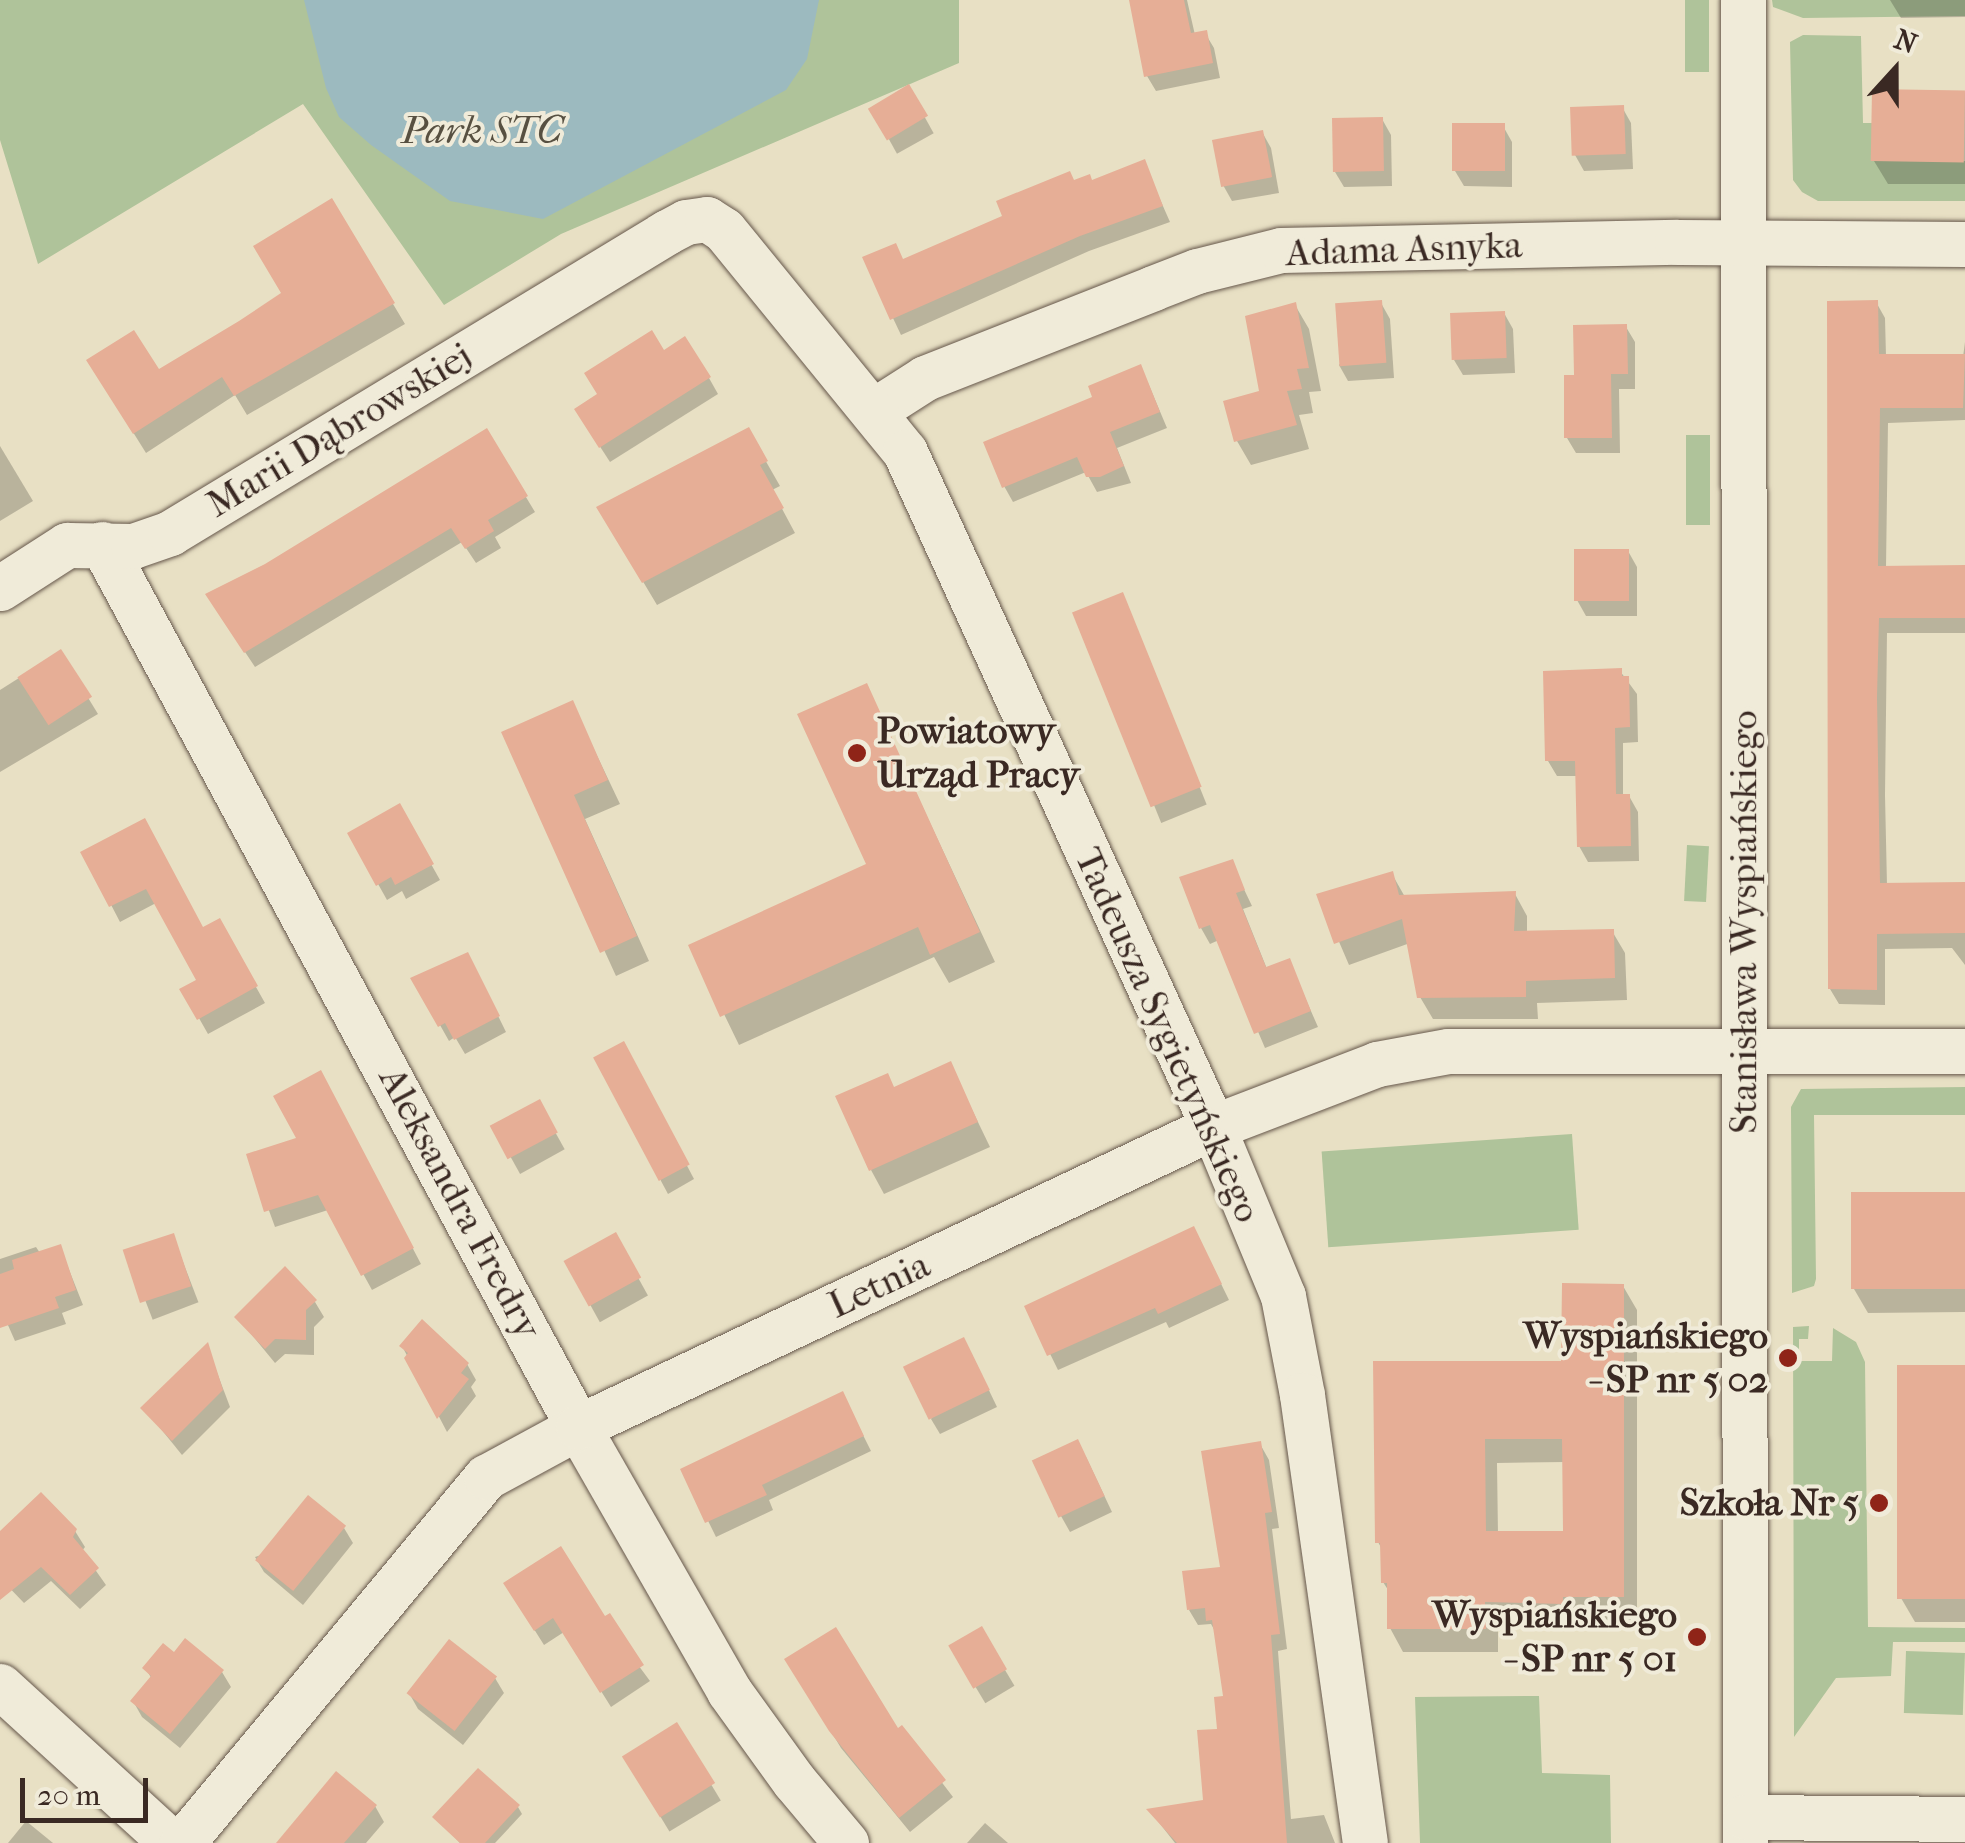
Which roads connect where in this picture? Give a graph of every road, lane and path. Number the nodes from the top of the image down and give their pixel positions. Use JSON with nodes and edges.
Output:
{"nodes":[{"id":1,"x":1744,"y":0,"type":"edge"},
{"id":2,"x":667,"y":232,"type":"joint"},
{"id":3,"x":1740,"y":242,"type":"junction"},
{"id":4,"x":1965,"y":244,"type":"edge"},
{"id":5,"x":875,"y":410,"type":"junction"},
{"id":6,"x":102,"y":544,"type":"junction"},
{"id":7,"x":0,"y":588,"type":"edge"},
{"id":8,"x":1744,"y":1050,"type":"junction"},
{"id":9,"x":1965,"y":1051,"type":"edge"},
{"id":10,"x":1214,"y":1127,"type":"junction"},
{"id":11,"x":578,"y":1427,"type":"junction"},
{"id":12,"x":0,"y":1686,"type":"edge"},
{"id":13,"x":1965,"y":1818,"type":"edge"},
{"id":14,"x":1363,"y":1829,"type":"edge"},
{"id":15,"x":1745,"y":1830,"type":"edge"},
{"id":16,"x":172,"y":1843,"type":"edge"},
{"id":17,"x":182,"y":1843,"type":"edge"},
{"id":18,"x":846,"y":1843,"type":"edge"}],
"edges":[{"from":1,"to":3,"type":"street","name":"Stanisława Wyspiańskiego"},
{"from":2,"to":5,"type":"street","name":"Tadeusza Sygietyńskiego"},
{"from":2,"to":6,"type":"street","name":"Marii Dąbrowskiej"},
{"from":3,"to":4,"type":"street","name":"Adama Asnyka"},
{"from":3,"to":5,"type":"street","name":"Adama Asnyka"},
{"from":3,"to":8,"type":"street","name":"Stanisława Wyspiańskiego"},
{"from":5,"to":10,"type":"street","name":"Tadeusza Sygietyńskiego"},
{"from":6,"to":7,"type":"street","name":"Marii Dąbrowskiej"},
{"from":6,"to":11,"type":"street","name":"Aleksandra Fredry"},
{"from":8,"to":9,"type":"street","name":"Letnia"},
{"from":8,"to":10,"type":"street","name":"Letnia"},
{"from":8,"to":15,"type":"street","name":"Stanisława Wyspiańskiego"},
{"from":10,"to":11,"type":"street","name":"Letnia"},
{"from":10,"to":14,"type":"street","name":"Tadeusza Sygietyńskiego"},
{"from":11,"to":17,"type":"street","name":"Letnia"},
{"from":11,"to":18,"type":"street","name":"Aleksandra Fredry"},
{"from":12,"to":16,"type":"street"},
{"from":13,"to":15,"type":"street"}]}
